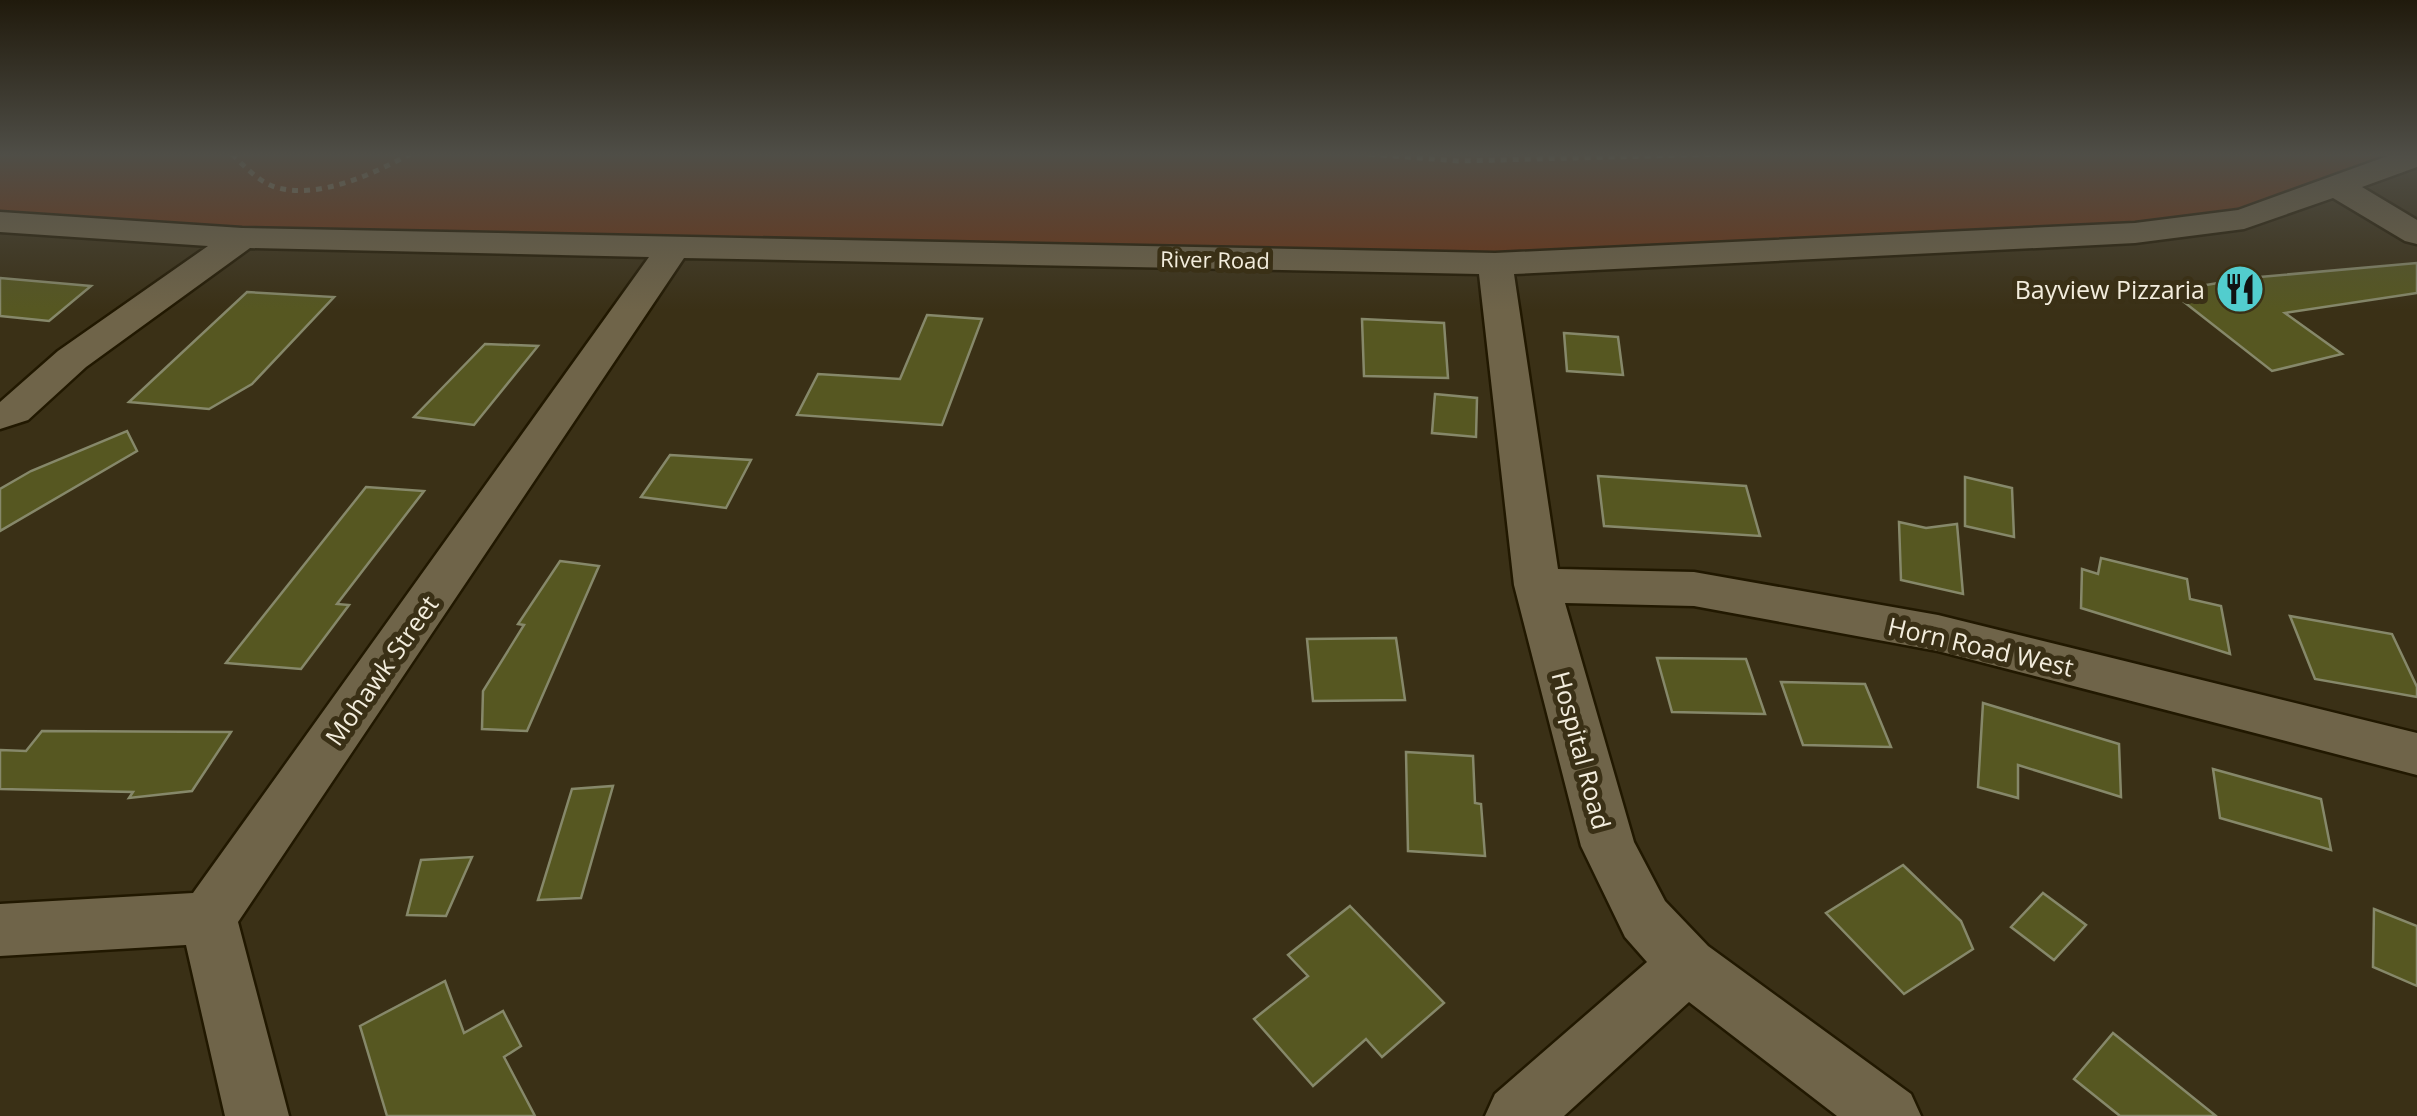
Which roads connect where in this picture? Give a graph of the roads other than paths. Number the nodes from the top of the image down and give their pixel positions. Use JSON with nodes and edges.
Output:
{"nodes":[{"id":1,"x":2281,"y":206,"type":"edge"},
{"id":2,"x":2371,"y":206,"type":"edge"},
{"id":3,"x":0,"y":222,"type":"edge"},
{"id":4,"x":2417,"y":234,"type":"edge"},
{"id":5,"x":242,"y":238,"type":"junction"},
{"id":6,"x":672,"y":250,"type":"junction"},
{"id":7,"x":1495,"y":264,"type":"junction"},
{"id":8,"x":0,"y":416,"type":"edge"},
{"id":9,"x":1537,"y":585,"type":"junction"},
{"id":10,"x":2417,"y":754,"type":"edge"},
{"id":11,"x":208,"y":918,"type":"junction"},
{"id":12,"x":0,"y":930,"type":"edge"},
{"id":13,"x":1687,"y":965,"type":"junction"},
{"id":14,"x":257,"y":1116,"type":"edge"},
{"id":15,"x":1517,"y":1116,"type":"edge"},
{"id":16,"x":1888,"y":1116,"type":"edge"}],
"edges":[{"from":1,"to":7,"type":"street","name":"River Road"},
{"from":2,"to":4,"type":"street"},
{"from":3,"to":5,"type":"street","name":"River Road"},
{"from":5,"to":6,"type":"street","name":"River Road"},
{"from":5,"to":8,"type":"street"},
{"from":6,"to":7,"type":"street","name":"River Road"},
{"from":6,"to":11,"type":"street","name":"Mohawk Street"},
{"from":7,"to":9,"type":"street","name":"Hospital Road"},
{"from":9,"to":10,"type":"street","name":"Horn Road West"},
{"from":9,"to":13,"type":"street","name":"Hospital Road"},
{"from":11,"to":12,"type":"street"},
{"from":11,"to":14,"type":"street"},
{"from":13,"to":15,"type":"street"},
{"from":13,"to":16,"type":"street","name":"Hospital Road"}]}
